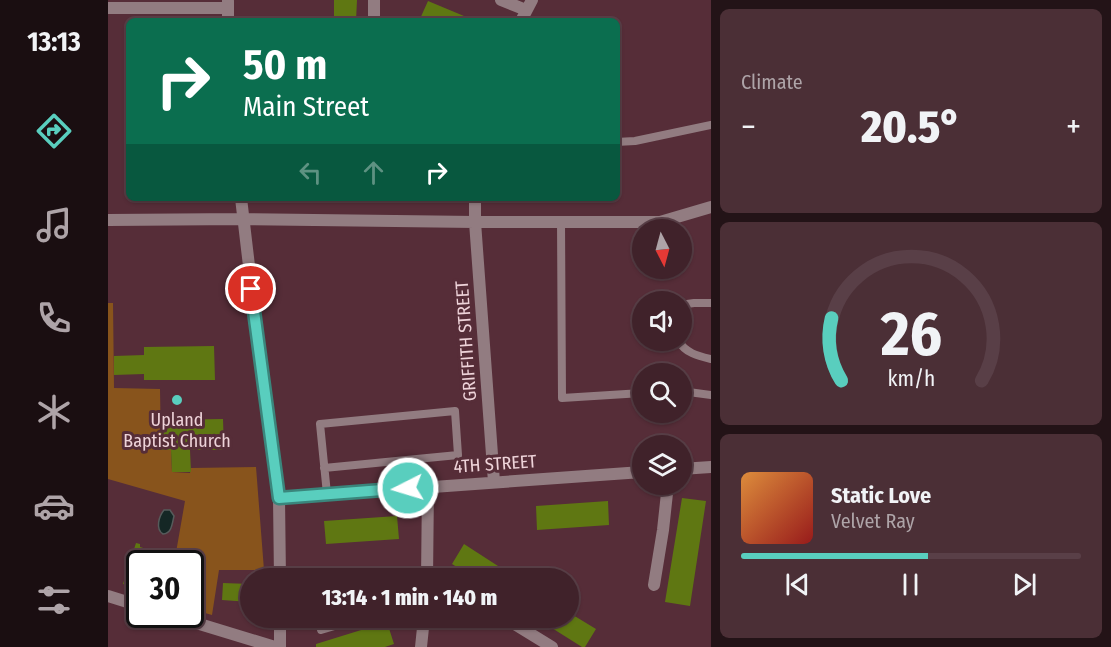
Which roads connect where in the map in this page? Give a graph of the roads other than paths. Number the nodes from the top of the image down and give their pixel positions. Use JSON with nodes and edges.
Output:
{"nodes":[{"id":1,"x":374,"y":0,"type":"edge"},
{"id":2,"x":501,"y":0,"type":"edge"},
{"id":3,"x":108,"y":8,"type":"edge"},
{"id":4,"x":228,"y":10,"type":"edge"},
{"id":5,"x":526,"y":10,"type":"edge"},
{"id":6,"x":374,"y":18,"type":"edge"},
{"id":7,"x":711,"y":125,"type":"edge"},
{"id":8,"x":620,"y":142,"type":"edge"},
{"id":9,"x":241,"y":201,"type":"edge"},
{"id":10,"x":475,"y":201,"type":"edge"},
{"id":11,"x":711,"y":207,"type":"edge"},
{"id":12,"x":243,"y":219,"type":"junction"},
{"id":13,"x":108,"y":220,"type":"edge"},
{"id":14,"x":561,"y":221,"type":"junction"},
{"id":15,"x":475,"y":222,"type":"junction"},
{"id":16,"x":692,"y":303,"type":"edge"},
{"id":17,"x":711,"y":303,"type":"edge"},
{"id":18,"x":687,"y":351,"type":"edge"},
{"id":19,"x":711,"y":359,"type":"edge"},
{"id":20,"x":692,"y":392,"type":"edge"},
{"id":21,"x":632,"y":394,"type":"edge"},
{"id":22,"x":711,"y":395,"type":"edge"},
{"id":23,"x":711,"y":467,"type":"edge"},
{"id":24,"x":324,"y":468,"type":"junction"},
{"id":25,"x":692,"y":468,"type":"edge"},
{"id":26,"x":632,"y":473,"type":"edge"},
{"id":27,"x":494,"y":482,"type":"junction"},
{"id":28,"x":428,"y":486,"type":"junction"},
{"id":29,"x":327,"y":494,"type":"junction"},
{"id":30,"x":667,"y":495,"type":"edge"},
{"id":31,"x":279,"y":498,"type":"junction"},
{"id":32,"x":280,"y":568,"type":"edge"},
{"id":33,"x":428,"y":568,"type":"edge"},
{"id":34,"x":654,"y":585,"type":"dead end"},
{"id":35,"x":108,"y":596,"type":"edge"},
{"id":36,"x":126,"y":602,"type":"edge"},
{"id":37,"x":204,"y":625,"type":"edge"},
{"id":38,"x":280,"y":628,"type":"edge"},
{"id":39,"x":328,"y":628,"type":"edge"},
{"id":40,"x":423,"y":628,"type":"edge"},
{"id":41,"x":521,"y":628,"type":"edge"},
{"id":42,"x":321,"y":630,"type":"dead end"},
{"id":43,"x":275,"y":647,"type":"edge"},
{"id":44,"x":280,"y":647,"type":"edge"},
{"id":45,"x":422,"y":647,"type":"edge"},
{"id":46,"x":552,"y":647,"type":"edge"}],
"edges":[{"from":1,"to":6,"type":"street"},
{"from":2,"to":5,"type":"street"},
{"from":3,"to":4,"type":"street"},
{"from":7,"to":8,"type":"lane"},
{"from":9,"to":12,"type":"street"},
{"from":10,"to":15,"type":"street","name":"GRIFFITH STREET"},
{"from":11,"to":14,"type":"street"},
{"from":12,"to":13,"type":"street"},
{"from":12,"to":15,"type":"street"},
{"from":12,"to":31,"type":"street"},
{"from":14,"to":15,"type":"street"},
{"from":14,"to":21,"type":"lane"},
{"from":15,"to":27,"type":"street","name":"GRIFFITH STREET"},
{"from":16,"to":17,"type":"lane"},
{"from":18,"to":19,"type":"lane"},
{"from":20,"to":22,"type":"lane"},
{"from":23,"to":25,"type":"street"},
{"from":24,"to":24,"type":"lane"},
{"from":24,"to":29,"type":"lane"},
{"from":26,"to":27,"type":"street","name":"4TH STREET"},
{"from":27,"to":28,"type":"street","name":"4TH STREET"},
{"from":28,"to":29,"type":"street","name":"4TH STREET"},
{"from":28,"to":33,"type":"street"},
{"from":29,"to":31,"type":"street","name":"4TH STREET"},
{"from":30,"to":34,"type":"street"},
{"from":31,"to":32,"type":"street"},
{"from":35,"to":36,"type":"street"},
{"from":37,"to":43,"type":"street"},
{"from":38,"to":44,"type":"street"},
{"from":39,"to":42,"type":"lane"},
{"from":40,"to":45,"type":"street"},
{"from":41,"to":46,"type":"street"}]}
